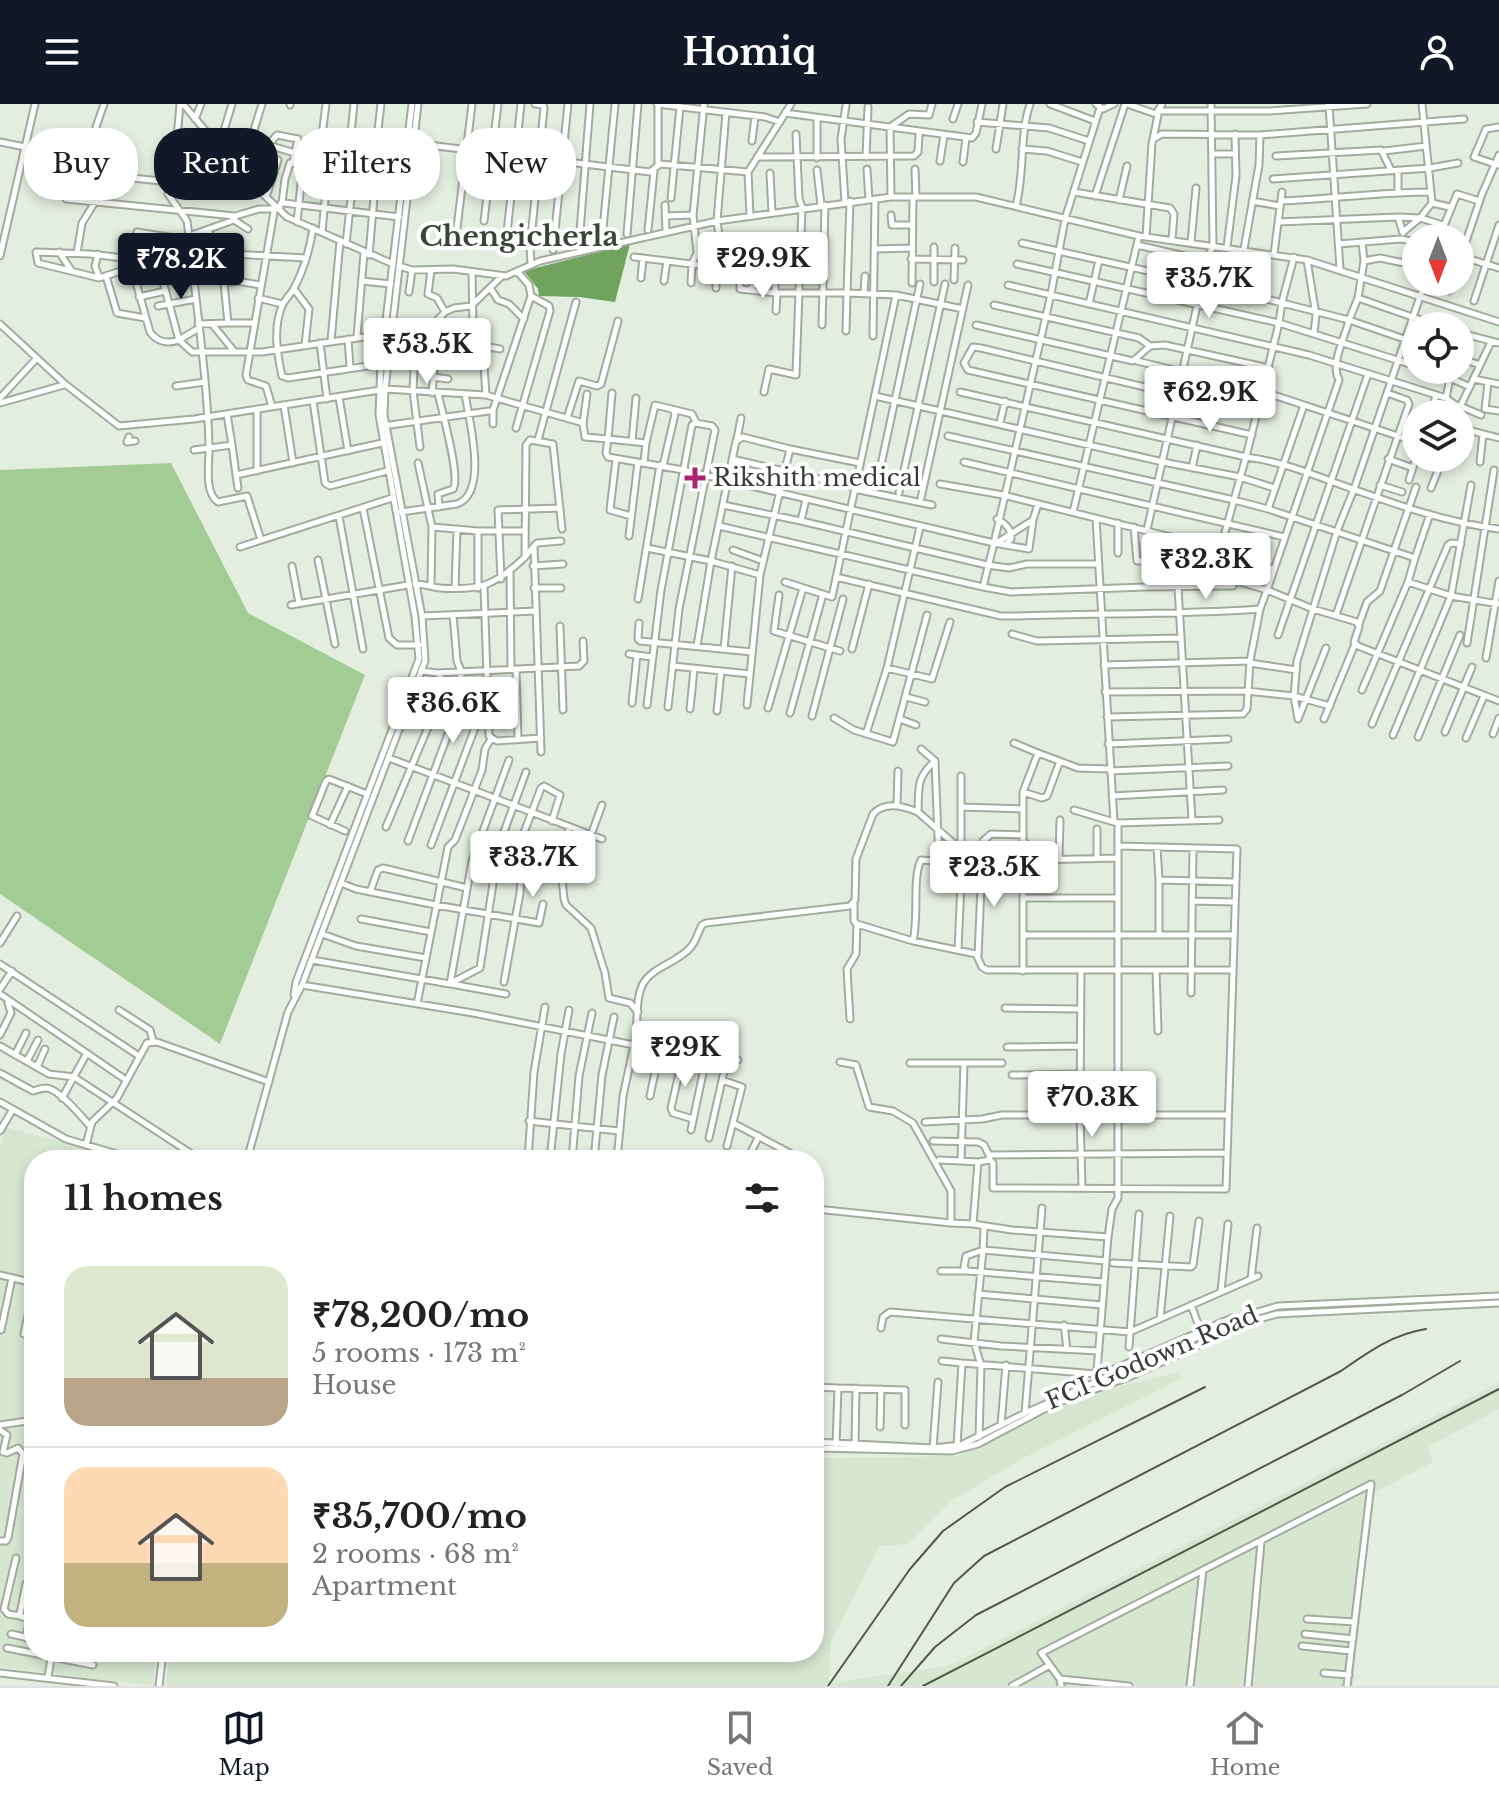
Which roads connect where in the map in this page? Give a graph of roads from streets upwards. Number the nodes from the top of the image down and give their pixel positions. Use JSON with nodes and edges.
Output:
{"nodes":[{"id":1,"x":35,"y":104,"type":"edge"},
{"id":2,"x":182,"y":104,"type":"edge"},
{"id":3,"x":201,"y":104,"type":"edge"},
{"id":4,"x":232,"y":104,"type":"edge"},
{"id":5,"x":262,"y":104,"type":"edge"},
{"id":6,"x":326,"y":104,"type":"edge"},
{"id":7,"x":354,"y":104,"type":"edge"},
{"id":8,"x":381,"y":104,"type":"edge"},
{"id":9,"x":415,"y":104,"type":"edge"},
{"id":10,"x":472,"y":104,"type":"edge"},
{"id":11,"x":498,"y":104,"type":"edge"},
{"id":12,"x":521,"y":104,"type":"edge"},
{"id":13,"x":535,"y":104,"type":"edge"},
{"id":14,"x":568,"y":104,"type":"edge"},
{"id":15,"x":590,"y":104,"type":"edge"},
{"id":16,"x":615,"y":104,"type":"edge"},
{"id":17,"x":638,"y":104,"type":"edge"},
{"id":18,"x":657,"y":104,"type":"edge"},
{"id":19,"x":791,"y":104,"type":"edge"},
{"id":20,"x":932,"y":104,"type":"edge"},
{"id":21,"x":958,"y":104,"type":"edge"},
{"id":22,"x":982,"y":104,"type":"edge"},
{"id":23,"x":1003,"y":104,"type":"edge"},
{"id":24,"x":1030,"y":104,"type":"edge"},
{"id":25,"x":1050,"y":104,"type":"edge"},
{"id":26,"x":1114,"y":104,"type":"edge"},
{"id":27,"x":1126,"y":104,"type":"edge"},
{"id":28,"x":1367,"y":104,"type":"edge"},
{"id":29,"x":1422,"y":104,"type":"edge"},
{"id":30,"x":101,"y":105,"type":"edge"},
{"id":31,"x":846,"y":105,"type":"edge"},
{"id":32,"x":1329,"y":105,"type":"edge"},
{"id":33,"x":680,"y":106,"type":"edge"},
{"id":34,"x":1098,"y":106,"type":"edge"},
{"id":35,"x":704,"y":107,"type":"edge"},
{"id":36,"x":868,"y":107,"type":"dead end"},
{"id":37,"x":1211,"y":107,"type":"edge"},
{"id":38,"x":1237,"y":107,"type":"edge"},
{"id":39,"x":1160,"y":109,"type":"edge"},
{"id":40,"x":726,"y":112,"type":"junction"},
{"id":41,"x":785,"y":113,"type":"junction"},
{"id":42,"x":755,"y":116,"type":"junction"},
{"id":43,"x":817,"y":118,"type":"junction"},
{"id":44,"x":195,"y":119,"type":"junction"},
{"id":45,"x":953,"y":119,"type":"dead end"},
{"id":46,"x":1464,"y":119,"type":"dead end"},
{"id":47,"x":1095,"y":121,"type":"junction"},
{"id":48,"x":780,"y":122,"type":"junction"},
{"id":49,"x":843,"y":122,"type":"junction"},
{"id":50,"x":977,"y":122,"type":"junction"},
{"id":51,"x":1424,"y":122,"type":"junction"},
{"id":52,"x":1000,"y":123,"type":"junction"},
{"id":53,"x":866,"y":125,"type":"junction"},
{"id":54,"x":1023,"y":125,"type":"junction"},
{"id":55,"x":96,"y":127,"type":"dead end"},
{"id":56,"x":890,"y":127,"type":"junction"},
{"id":57,"x":29,"y":128,"type":"edge"},
{"id":58,"x":179,"y":128,"type":"edge"},
{"id":59,"x":202,"y":128,"type":"edge"},
{"id":60,"x":224,"y":128,"type":"edge"},
{"id":61,"x":255,"y":128,"type":"edge"},
{"id":62,"x":323,"y":128,"type":"edge"},
{"id":63,"x":353,"y":128,"type":"edge"},
{"id":64,"x":379,"y":128,"type":"edge"},
{"id":65,"x":413,"y":128,"type":"edge"},
{"id":66,"x":470,"y":128,"type":"edge"},
{"id":67,"x":495,"y":128,"type":"edge"},
{"id":68,"x":518,"y":128,"type":"edge"},
{"id":69,"x":542,"y":128,"type":"edge"},
{"id":70,"x":566,"y":128,"type":"edge"},
{"id":71,"x":1498,"y":128,"type":"edge"},
{"id":72,"x":1332,"y":129,"type":"junction"},
{"id":73,"x":796,"y":134,"type":"dead end"},
{"id":74,"x":919,"y":134,"type":"dead end"},
{"id":75,"x":1235,"y":134,"type":"junction"},
{"id":76,"x":944,"y":135,"type":"junction"},
{"id":77,"x":1211,"y":135,"type":"junction"},
{"id":78,"x":1260,"y":135,"type":"junction"},
{"id":79,"x":966,"y":138,"type":"junction"},
{"id":80,"x":1153,"y":139,"type":"junction"},
{"id":81,"x":752,"y":141,"type":"dead end"},
{"id":82,"x":1089,"y":141,"type":"junction"},
{"id":83,"x":0,"y":142,"type":"edge"},
{"id":84,"x":1426,"y":146,"type":"junction"},
{"id":85,"x":24,"y":147,"type":"edge"},
{"id":86,"x":996,"y":149,"type":"dead end"},
{"id":87,"x":1022,"y":149,"type":"junction"},
{"id":88,"x":24,"y":151,"type":"edge"},
{"id":89,"x":1384,"y":151,"type":"junction"},
{"id":90,"x":1334,"y":152,"type":"junction"},
{"id":91,"x":1212,"y":154,"type":"junction"},
{"id":92,"x":1235,"y":154,"type":"junction"},
{"id":93,"x":1499,"y":155,"type":"edge"},
{"id":94,"x":889,"y":156,"type":"junction"},
{"id":95,"x":1276,"y":156,"type":"dead end"},
{"id":96,"x":757,"y":157,"type":"junction"},
{"id":97,"x":866,"y":157,"type":"junction"},
{"id":98,"x":294,"y":158,"type":"edge"},
{"id":99,"x":796,"y":158,"type":"junction"},
{"id":100,"x":817,"y":158,"type":"junction"},
{"id":101,"x":841,"y":158,"type":"junction"},
{"id":102,"x":940,"y":161,"type":"dead end"},
{"id":103,"x":293,"y":162,"type":"joint"},
{"id":104,"x":963,"y":162,"type":"dead end"},
{"id":105,"x":1082,"y":162,"type":"junction"},
{"id":106,"x":576,"y":163,"type":"edge"},
{"id":107,"x":1458,"y":163,"type":"dead end"},
{"id":108,"x":587,"y":164,"type":"junction"},
{"id":109,"x":658,"y":164,"type":"junction"},
{"id":110,"x":674,"y":165,"type":"junction"},
{"id":111,"x":1497,"y":165,"type":"edge"},
{"id":112,"x":610,"y":166,"type":"junction"},
{"id":113,"x":1127,"y":166,"type":"dead end"},
{"id":114,"x":697,"y":167,"type":"junction"},
{"id":115,"x":1430,"y":168,"type":"junction"},
{"id":116,"x":634,"y":169,"type":"junction"},
{"id":117,"x":720,"y":169,"type":"junction"},
{"id":118,"x":867,"y":169,"type":"dead end"},
{"id":119,"x":915,"y":169,"type":"dead end"},
{"id":120,"x":817,"y":170,"type":"dead end"},
{"id":121,"x":1395,"y":170,"type":"junction"},
{"id":122,"x":654,"y":171,"type":"junction"},
{"id":123,"x":748,"y":172,"type":"junction"},
{"id":124,"x":770,"y":173,"type":"dead end"},
{"id":125,"x":1334,"y":175,"type":"junction"},
{"id":126,"x":1273,"y":179,"type":"dead end"},
{"id":127,"x":1196,"y":188,"type":"dead end"},
{"id":128,"x":1398,"y":191,"type":"junction"},
{"id":129,"x":1074,"y":192,"type":"junction"},
{"id":130,"x":1282,"y":192,"type":"dead end"},
{"id":131,"x":1431,"y":192,"type":"junction"},
{"id":132,"x":1095,"y":196,"type":"junction"},
{"id":133,"x":891,"y":197,"type":"junction"},
{"id":134,"x":914,"y":197,"type":"junction"},
{"id":135,"x":671,"y":198,"type":"dead end"},
{"id":136,"x":872,"y":199,"type":"junction"},
{"id":137,"x":1336,"y":199,"type":"junction"},
{"id":138,"x":76,"y":200,"type":"edge"},
{"id":139,"x":173,"y":200,"type":"edge"},
{"id":140,"x":269,"y":200,"type":"edge"},
{"id":141,"x":299,"y":200,"type":"edge"},
{"id":142,"x":325,"y":200,"type":"edge"},
{"id":143,"x":349,"y":200,"type":"edge"},
{"id":144,"x":372,"y":200,"type":"edge"},
{"id":145,"x":404,"y":200,"type":"edge"},
{"id":146,"x":404,"y":200,"type":"edge"},
{"id":147,"x":461,"y":200,"type":"edge"},
{"id":148,"x":486,"y":200,"type":"edge"},
{"id":149,"x":510,"y":200,"type":"edge"},
{"id":150,"x":535,"y":200,"type":"edge"},
{"id":151,"x":559,"y":200,"type":"edge"},
{"id":152,"x":1119,"y":200,"type":"junction"},
{"id":153,"x":1252,"y":201,"type":"junction"},
{"id":154,"x":1480,"y":201,"type":"junction"},
{"id":155,"x":95,"y":202,"type":"junction"},
{"id":156,"x":848,"y":202,"type":"junction"},
{"id":157,"x":282,"y":203,"type":"junction"},
{"id":158,"x":1432,"y":203,"type":"junction"},
{"id":159,"x":1280,"y":204,"type":"junction"},
{"id":160,"x":298,"y":205,"type":"junction"},
{"id":161,"x":665,"y":205,"type":"dead end"},
{"id":162,"x":823,"y":205,"type":"junction"},
{"id":163,"x":1016,"y":206,"type":"junction"},
{"id":164,"x":1149,"y":206,"type":"junction"},
{"id":165,"x":802,"y":207,"type":"junction"},
{"id":166,"x":1450,"y":207,"type":"junction"},
{"id":167,"x":276,"y":208,"type":"junction"},
{"id":168,"x":324,"y":208,"type":"junction"},
{"id":169,"x":181,"y":210,"type":"junction"},
{"id":170,"x":349,"y":212,"type":"junction"},
{"id":171,"x":772,"y":213,"type":"junction"},
{"id":172,"x":371,"y":215,"type":"junction"},
{"id":173,"x":693,"y":215,"type":"junction"},
{"id":174,"x":891,"y":215,"type":"dead end"},
{"id":175,"x":665,"y":216,"type":"junction"},
{"id":176,"x":750,"y":216,"type":"junction"},
{"id":177,"x":399,"y":217,"type":"junction"},
{"id":178,"x":1398,"y":217,"type":"junction"},
{"id":179,"x":234,"y":218,"type":"junction"},
{"id":180,"x":1420,"y":218,"type":"junction"},
{"id":181,"x":1065,"y":219,"type":"junction"},
{"id":182,"x":1337,"y":220,"type":"junction"},
{"id":183,"x":484,"y":221,"type":"dead end"},
{"id":184,"x":717,"y":221,"type":"junction"},
{"id":185,"x":297,"y":222,"type":"junction"},
{"id":186,"x":1278,"y":222,"type":"junction"},
{"id":187,"x":1414,"y":224,"type":"edge"},
{"id":188,"x":1440,"y":224,"type":"edge"},
{"id":189,"x":1443,"y":224,"type":"edge"},
{"id":190,"x":1472,"y":224,"type":"edge"},
{"id":191,"x":912,"y":225,"type":"junction"},
{"id":192,"x":1499,"y":225,"type":"edge"},
{"id":193,"x":693,"y":227,"type":"junction"},
{"id":194,"x":313,"y":228,"type":"junction"},
{"id":195,"x":457,"y":228,"type":"dead end"},
{"id":196,"x":248,"y":229,"type":"dead end"},
{"id":197,"x":208,"y":230,"type":"junction"},
{"id":198,"x":648,"y":230,"type":"dead end"},
{"id":199,"x":3,"y":231,"type":"edge"},
{"id":200,"x":137,"y":232,"type":"dead end"},
{"id":201,"x":322,"y":232,"type":"junction"},
{"id":202,"x":666,"y":232,"type":"junction"},
{"id":203,"x":627,"y":234,"type":"dead end"},
{"id":204,"x":1402,"y":235,"type":"joint"},
{"id":205,"x":189,"y":236,"type":"junction"},
{"id":206,"x":1142,"y":236,"type":"junction"},
{"id":207,"x":182,"y":239,"type":"junction"},
{"id":208,"x":602,"y":239,"type":"dead end"},
{"id":209,"x":1172,"y":239,"type":"junction"},
{"id":210,"x":343,"y":242,"type":"junction"},
{"id":211,"x":1191,"y":242,"type":"junction"},
{"id":212,"x":1362,"y":242,"type":"junction"},
{"id":213,"x":1496,"y":242,"type":"edge"},
{"id":214,"x":1022,"y":243,"type":"dead end"},
{"id":215,"x":579,"y":244,"type":"dead end"},
{"id":216,"x":1339,"y":244,"type":"junction"},
{"id":217,"x":756,"y":245,"type":"dead end"},
{"id":218,"x":1137,"y":245,"type":"junction"},
{"id":219,"x":1213,"y":245,"type":"junction"},
{"id":220,"x":934,"y":247,"type":"dead end"},
{"id":221,"x":1227,"y":247,"type":"junction"},
{"id":222,"x":911,"y":248,"type":"junction"},
{"id":223,"x":955,"y":248,"type":"dead end"},
{"id":224,"x":740,"y":249,"type":"junction"},
{"id":225,"x":875,"y":249,"type":"junction"},
{"id":226,"x":1244,"y":249,"type":"junction"},
{"id":227,"x":553,"y":250,"type":"dead end"},
{"id":228,"x":59,"y":251,"type":"junction"},
{"id":229,"x":505,"y":251,"type":"dead end"},
{"id":230,"x":718,"y":251,"type":"junction"},
{"id":231,"x":1058,"y":251,"type":"junction"},
{"id":232,"x":155,"y":252,"type":"junction"},
{"id":233,"x":77,"y":253,"type":"junction"},
{"id":234,"x":697,"y":253,"type":"junction"},
{"id":235,"x":98,"y":254,"type":"junction"},
{"id":236,"x":367,"y":254,"type":"junction"},
{"id":237,"x":1274,"y":254,"type":"junction"},
{"id":238,"x":0,"y":256,"type":"edge"},
{"id":239,"x":219,"y":256,"type":"junction"},
{"id":240,"x":265,"y":256,"type":"junction"},
{"id":241,"x":634,"y":257,"type":"dead end"},
{"id":242,"x":754,"y":257,"type":"dead end"},
{"id":243,"x":1294,"y":257,"type":"junction"},
{"id":244,"x":306,"y":258,"type":"junction"},
{"id":245,"x":643,"y":258,"type":"junction"},
{"id":246,"x":192,"y":259,"type":"junction"},
{"id":247,"x":911,"y":259,"type":"junction"},
{"id":248,"x":934,"y":259,"type":"junction"},
{"id":249,"x":140,"y":260,"type":"junction"},
{"id":250,"x":954,"y":260,"type":"junction"},
{"id":251,"x":963,"y":260,"type":"dead end"},
{"id":252,"x":1099,"y":260,"type":"junction"},
{"id":253,"x":1307,"y":260,"type":"junction"},
{"id":254,"x":1474,"y":260,"type":"edge"},
{"id":255,"x":667,"y":261,"type":"junction"},
{"id":256,"x":775,"y":261,"type":"dead end"},
{"id":257,"x":1207,"y":261,"type":"junction"},
{"id":258,"x":1364,"y":261,"type":"junction"},
{"id":259,"x":531,"y":263,"type":"junction"},
{"id":260,"x":1402,"y":263,"type":"edge"},
{"id":261,"x":1486,"y":263,"type":"junction"},
{"id":262,"x":692,"y":264,"type":"junction"},
{"id":263,"x":1017,"y":264,"type":"dead end"},
{"id":264,"x":396,"y":265,"type":"junction"},
{"id":265,"x":716,"y":267,"type":"junction"},
{"id":266,"x":1131,"y":267,"type":"junction"},
{"id":267,"x":130,"y":268,"type":"junction"},
{"id":268,"x":1499,"y":268,"type":"edge"},
{"id":269,"x":1340,"y":269,"type":"junction"},
{"id":270,"x":412,"y":270,"type":"junction"},
{"id":271,"x":431,"y":270,"type":"junction"},
{"id":272,"x":1205,"y":270,"type":"junction"},
{"id":273,"x":72,"y":271,"type":"junction"},
{"id":274,"x":517,"y":271,"type":"junction"},
{"id":275,"x":472,"y":272,"type":"junction"},
{"id":276,"x":1054,"y":273,"type":"junction"},
{"id":277,"x":865,"y":276,"type":"dead end"},
{"id":278,"x":1362,"y":276,"type":"junction"},
{"id":279,"x":102,"y":277,"type":"junction"},
{"id":280,"x":501,"y":277,"type":"junction"},
{"id":281,"x":641,"y":278,"type":"dead end"},
{"id":282,"x":1250,"y":279,"type":"dead end"},
{"id":283,"x":954,"y":280,"type":"dead end"},
{"id":284,"x":362,"y":281,"type":"junction"},
{"id":285,"x":664,"y":281,"type":"dead end"},
{"id":286,"x":934,"y":282,"type":"dead end"},
{"id":287,"x":1094,"y":282,"type":"junction"},
{"id":288,"x":224,"y":283,"type":"junction"},
{"id":289,"x":691,"y":283,"type":"dead end"},
{"id":290,"x":912,"y":283,"type":"dead end"},
{"id":291,"x":1202,"y":283,"type":"junction"},
{"id":292,"x":391,"y":284,"type":"junction"},
{"id":293,"x":920,"y":284,"type":"dead end"},
{"id":294,"x":945,"y":284,"type":"dead end"},
{"id":295,"x":260,"y":285,"type":"junction"},
{"id":296,"x":968,"y":285,"type":"dead end"},
{"id":297,"x":1008,"y":285,"type":"dead end"},
{"id":298,"x":716,"y":288,"type":"dead end"},
{"id":299,"x":294,"y":289,"type":"junction"},
{"id":300,"x":491,"y":289,"type":"junction"},
{"id":301,"x":1402,"y":289,"type":"edge"},
{"id":302,"x":749,"y":290,"type":"junction"},
{"id":303,"x":1126,"y":290,"type":"junction"},
{"id":304,"x":165,"y":291,"type":"junction"},
{"id":305,"x":409,"y":292,"type":"dead end"},
{"id":306,"x":776,"y":293,"type":"junction"},
{"id":307,"x":800,"y":293,"type":"junction"},
{"id":308,"x":847,"y":293,"type":"junction"},
{"id":309,"x":823,"y":294,"type":"junction"},
{"id":310,"x":864,"y":294,"type":"junction"},
{"id":311,"x":875,"y":294,"type":"junction"},
{"id":312,"x":1051,"y":294,"type":"junction"},
{"id":313,"x":896,"y":295,"type":"junction"},
{"id":314,"x":1251,"y":295,"type":"dead end"},
{"id":315,"x":531,"y":296,"type":"junction"},
{"id":316,"x":1424,"y":296,"type":"edge"},
{"id":317,"x":139,"y":297,"type":"junction"},
{"id":318,"x":258,"y":298,"type":"junction"},
{"id":319,"x":1358,"y":298,"type":"junction"},
{"id":320,"x":196,"y":299,"type":"junction"},
{"id":321,"x":917,"y":299,"type":"junction"},
{"id":322,"x":1474,"y":301,"type":"dead end"},
{"id":323,"x":576,"y":302,"type":"dead end"},
{"id":324,"x":1282,"y":302,"type":"junction"},
{"id":325,"x":168,"y":304,"type":"junction"},
{"id":326,"x":282,"y":304,"type":"junction"},
{"id":327,"x":941,"y":304,"type":"junction"},
{"id":328,"x":1089,"y":304,"type":"junction"},
{"id":329,"x":994,"y":305,"type":"dead end"},
{"id":330,"x":1197,"y":305,"type":"junction"},
{"id":331,"x":158,"y":306,"type":"dead end"},
{"id":332,"x":471,"y":306,"type":"junction"},
{"id":333,"x":963,"y":309,"type":"junction"},
{"id":334,"x":1315,"y":309,"type":"junction"},
{"id":335,"x":776,"y":311,"type":"dead end"},
{"id":336,"x":1122,"y":311,"type":"junction"},
{"id":337,"x":445,"y":312,"type":"junction"},
{"id":338,"x":1402,"y":314,"type":"edge"},
{"id":339,"x":1045,"y":317,"type":"junction"},
{"id":340,"x":145,"y":318,"type":"junction"},
{"id":341,"x":524,"y":319,"type":"junction"},
{"id":342,"x":1349,"y":320,"type":"junction"},
{"id":343,"x":618,"y":321,"type":"dead end"},
{"id":344,"x":392,"y":322,"type":"junction"},
{"id":345,"x":1499,"y":322,"type":"edge"},
{"id":346,"x":228,"y":323,"type":"junction"},
{"id":347,"x":254,"y":323,"type":"junction"},
{"id":348,"x":1279,"y":323,"type":"junction"},
{"id":349,"x":0,"y":324,"type":"edge"},
{"id":350,"x":212,"y":324,"type":"junction"},
{"id":351,"x":822,"y":325,"type":"dead end"},
{"id":352,"x":976,"y":325,"type":"dead end"},
{"id":353,"x":198,"y":326,"type":"junction"},
{"id":354,"x":416,"y":326,"type":"junction"},
{"id":355,"x":1193,"y":326,"type":"junction"},
{"id":356,"x":431,"y":327,"type":"junction"},
{"id":357,"x":846,"y":331,"type":"dead end"},
{"id":358,"x":1314,"y":333,"type":"junction"},
{"id":359,"x":385,"y":334,"type":"junction"},
{"id":360,"x":474,"y":334,"type":"junction"},
{"id":361,"x":1115,"y":334,"type":"junction"},
{"id":362,"x":873,"y":336,"type":"dead end"},
{"id":363,"x":357,"y":337,"type":"junction"},
{"id":364,"x":1474,"y":337,"type":"edge"},
{"id":365,"x":348,"y":339,"type":"junction"},
{"id":366,"x":1040,"y":339,"type":"junction"},
{"id":367,"x":1402,"y":339,"type":"edge"},
{"id":368,"x":179,"y":340,"type":"junction"},
{"id":369,"x":331,"y":341,"type":"junction"},
{"id":370,"x":1491,"y":342,"type":"junction"},
{"id":371,"x":320,"y":343,"type":"junction"},
{"id":372,"x":1344,"y":343,"type":"junction"},
{"id":373,"x":1499,"y":343,"type":"edge"},
{"id":374,"x":305,"y":345,"type":"junction"},
{"id":375,"x":477,"y":345,"type":"junction"},
{"id":376,"x":1150,"y":346,"type":"junction"},
{"id":377,"x":1275,"y":346,"type":"junction"},
{"id":378,"x":500,"y":349,"type":"dead end"},
{"id":379,"x":277,"y":350,"type":"junction"},
{"id":380,"x":235,"y":351,"type":"junction"},
{"id":381,"x":1188,"y":351,"type":"junction"},
{"id":382,"x":1402,"y":351,"type":"edge"},
{"id":383,"x":250,"y":352,"type":"junction"},
{"id":384,"x":202,"y":353,"type":"junction"},
{"id":385,"x":1110,"y":356,"type":"junction"},
{"id":386,"x":37,"y":358,"type":"junction"},
{"id":387,"x":435,"y":358,"type":"dead end"},
{"id":388,"x":1035,"y":360,"type":"junction"},
{"id":389,"x":1399,"y":360,"type":"junction"},
{"id":390,"x":1136,"y":361,"type":"junction"},
{"id":391,"x":1402,"y":361,"type":"edge"},
{"id":392,"x":1336,"y":363,"type":"junction"},
{"id":393,"x":1474,"y":363,"type":"edge"},
{"id":394,"x":381,"y":364,"type":"junction"},
{"id":395,"x":1480,"y":365,"type":"junction"},
{"id":396,"x":350,"y":367,"type":"junction"},
{"id":397,"x":1269,"y":368,"type":"junction"},
{"id":398,"x":324,"y":372,"type":"junction"},
{"id":399,"x":1183,"y":373,"type":"junction"},
{"id":400,"x":1368,"y":374,"type":"junction"},
{"id":401,"x":433,"y":377,"type":"junction"},
{"id":402,"x":1105,"y":377,"type":"junction"},
{"id":403,"x":448,"y":379,"type":"dead end"},
{"id":404,"x":1474,"y":379,"type":"joint"},
{"id":405,"x":205,"y":382,"type":"junction"},
{"id":406,"x":1391,"y":382,"type":"junction"},
{"id":407,"x":1030,"y":383,"type":"junction"},
{"id":408,"x":1488,"y":383,"type":"junction"},
{"id":409,"x":65,"y":384,"type":"junction"},
{"id":410,"x":1449,"y":384,"type":"edge"},
{"id":411,"x":1463,"y":384,"type":"edge"},
{"id":412,"x":1472,"y":384,"type":"edge"},
{"id":413,"x":1499,"y":384,"type":"edge"},
{"id":414,"x":176,"y":386,"type":"dead end"},
{"id":415,"x":1470,"y":387,"type":"junction"},
{"id":416,"x":382,"y":390,"type":"junction"},
{"id":417,"x":413,"y":391,"type":"junction"},
{"id":418,"x":764,"y":392,"type":"dead end"},
{"id":419,"x":960,"y":392,"type":"dead end"},
{"id":420,"x":1264,"y":392,"type":"junction"},
{"id":421,"x":435,"y":393,"type":"junction"},
{"id":422,"x":612,"y":393,"type":"dead end"},
{"id":423,"x":1387,"y":393,"type":"junction"},
{"id":424,"x":465,"y":394,"type":"junction"},
{"id":425,"x":587,"y":394,"type":"dead end"},
{"id":426,"x":486,"y":395,"type":"junction"},
{"id":427,"x":1178,"y":395,"type":"junction"},
{"id":428,"x":875,"y":396,"type":"junction"},
{"id":429,"x":1436,"y":396,"type":"junction"},
{"id":430,"x":339,"y":397,"type":"junction"},
{"id":431,"x":636,"y":398,"type":"dead end"},
{"id":432,"x":1446,"y":398,"type":"junction"},
{"id":433,"x":327,"y":399,"type":"junction"},
{"id":434,"x":499,"y":399,"type":"junction"},
{"id":435,"x":1099,"y":399,"type":"junction"},
{"id":436,"x":0,"y":400,"type":"edge"},
{"id":437,"x":1435,"y":400,"type":"edge"},
{"id":438,"x":1449,"y":400,"type":"edge"},
{"id":439,"x":1462,"y":400,"type":"edge"},
{"id":440,"x":313,"y":401,"type":"junction"},
{"id":441,"x":896,"y":401,"type":"junction"},
{"id":442,"x":1005,"y":401,"type":"junction"},
{"id":443,"x":284,"y":405,"type":"junction"},
{"id":444,"x":522,"y":405,"type":"junction"},
{"id":445,"x":918,"y":405,"type":"junction"},
{"id":446,"x":1025,"y":405,"type":"junction"},
{"id":447,"x":1304,"y":405,"type":"junction"},
{"id":448,"x":272,"y":407,"type":"junction"},
{"id":449,"x":673,"y":409,"type":"junction"},
{"id":450,"x":257,"y":410,"type":"junction"},
{"id":451,"x":489,"y":411,"type":"dead end"},
{"id":452,"x":941,"y":411,"type":"junction"},
{"id":453,"x":1499,"y":411,"type":"edge"},
{"id":454,"x":545,"y":412,"type":"junction"},
{"id":455,"x":1327,"y":412,"type":"junction"},
{"id":456,"x":1474,"y":412,"type":"edge"},
{"id":457,"x":468,"y":413,"type":"junction"},
{"id":458,"x":227,"y":414,"type":"junction"},
{"id":459,"x":1258,"y":414,"type":"junction"},
{"id":460,"x":1481,"y":415,"type":"dead end"},
{"id":461,"x":1173,"y":416,"type":"junction"},
{"id":462,"x":209,"y":417,"type":"junction"},
{"id":463,"x":444,"y":418,"type":"junction"},
{"id":464,"x":567,"y":418,"type":"junction"},
{"id":465,"x":741,"y":418,"type":"dead end"},
{"id":466,"x":1351,"y":419,"type":"junction"},
{"id":467,"x":1094,"y":422,"type":"junction"},
{"id":468,"x":417,"y":423,"type":"junction"},
{"id":469,"x":696,"y":423,"type":"junction"},
{"id":470,"x":1000,"y":423,"type":"junction"},
{"id":471,"x":493,"y":424,"type":"dead end"},
{"id":472,"x":583,"y":424,"type":"junction"},
{"id":473,"x":383,"y":426,"type":"junction"},
{"id":474,"x":516,"y":428,"type":"dead end"},
{"id":475,"x":1019,"y":428,"type":"junction"},
{"id":476,"x":1374,"y":428,"type":"junction"},
{"id":477,"x":1474,"y":432,"type":"edge"},
{"id":478,"x":1483,"y":434,"type":"junction"},
{"id":479,"x":1252,"y":435,"type":"junction"},
{"id":480,"x":1397,"y":435,"type":"junction"},
{"id":481,"x":948,"y":436,"type":"dead end"},
{"id":482,"x":1402,"y":437,"type":"edge"},
{"id":483,"x":1499,"y":438,"type":"edge"},
{"id":484,"x":608,"y":439,"type":"junction"},
{"id":485,"x":1168,"y":439,"type":"junction"},
{"id":486,"x":538,"y":440,"type":"junction"},
{"id":487,"x":737,"y":440,"type":"junction"},
{"id":488,"x":632,"y":441,"type":"junction"},
{"id":489,"x":382,"y":443,"type":"junction"},
{"id":490,"x":646,"y":443,"type":"junction"},
{"id":491,"x":1088,"y":444,"type":"junction"},
{"id":492,"x":232,"y":445,"type":"junction"},
{"id":493,"x":1197,"y":445,"type":"junction"},
{"id":494,"x":210,"y":447,"type":"junction"},
{"id":495,"x":420,"y":447,"type":"dead end"},
{"id":496,"x":790,"y":449,"type":"junction"},
{"id":497,"x":194,"y":450,"type":"dead end"},
{"id":498,"x":348,"y":451,"type":"junction"},
{"id":499,"x":1014,"y":451,"type":"junction"},
{"id":500,"x":321,"y":457,"type":"junction"},
{"id":501,"x":1246,"y":457,"type":"junction"},
{"id":502,"x":616,"y":459,"type":"junction"},
{"id":503,"x":732,"y":459,"type":"junction"},
{"id":504,"x":1388,"y":459,"type":"junction"},
{"id":505,"x":641,"y":462,"type":"junction"},
{"id":506,"x":964,"y":462,"type":"dead end"},
{"id":507,"x":1163,"y":462,"type":"junction"},
{"id":508,"x":1480,"y":462,"type":"dead end"},
{"id":509,"x":293,"y":463,"type":"junction"},
{"id":510,"x":418,"y":463,"type":"dead end"},
{"id":511,"x":860,"y":463,"type":"junction"},
{"id":512,"x":1283,"y":464,"type":"junction"},
{"id":513,"x":1402,"y":464,"type":"edge"},
{"id":514,"x":662,"y":465,"type":"junction"},
{"id":515,"x":1084,"y":466,"type":"junction"},
{"id":516,"x":1192,"y":468,"type":"junction"},
{"id":517,"x":683,"y":470,"type":"junction"},
{"id":518,"x":1494,"y":470,"type":"dead end"},
{"id":519,"x":257,"y":471,"type":"junction"},
{"id":520,"x":387,"y":471,"type":"junction"},
{"id":521,"x":785,"y":471,"type":"junction"},
{"id":522,"x":1010,"y":472,"type":"junction"},
{"id":523,"x":1307,"y":472,"type":"junction"},
{"id":524,"x":1412,"y":472,"type":"edge"},
{"id":525,"x":1437,"y":472,"type":"edge"},
{"id":526,"x":236,"y":475,"type":"junction"},
{"id":527,"x":706,"y":475,"type":"junction"},
{"id":528,"x":1240,"y":477,"type":"junction"},
{"id":529,"x":727,"y":480,"type":"junction"},
{"id":530,"x":1409,"y":480,"type":"dead end"},
{"id":531,"x":1331,"y":481,"type":"junction"},
{"id":532,"x":1158,"y":483,"type":"junction"},
{"id":533,"x":940,"y":484,"type":"dead end"},
{"id":534,"x":1380,"y":485,"type":"junction"},
{"id":535,"x":1471,"y":485,"type":"dead end"},
{"id":536,"x":1416,"y":487,"type":"dead end"},
{"id":537,"x":238,"y":488,"type":"dead end"},
{"id":538,"x":854,"y":488,"type":"junction"},
{"id":539,"x":876,"y":488,"type":"dead end"},
{"id":540,"x":1079,"y":488,"type":"junction"},
{"id":541,"x":1274,"y":488,"type":"junction"},
{"id":542,"x":1431,"y":488,"type":"dead end"},
{"id":543,"x":1354,"y":489,"type":"junction"},
{"id":544,"x":1402,"y":492,"type":"dead end"},
{"id":545,"x":779,"y":493,"type":"junction"},
{"id":546,"x":899,"y":493,"type":"dead end"},
{"id":547,"x":1003,"y":495,"type":"junction"},
{"id":548,"x":1376,"y":497,"type":"junction"},
{"id":549,"x":392,"y":498,"type":"junction"},
{"id":550,"x":921,"y":498,"type":"dead end"},
{"id":551,"x":806,"y":499,"type":"junction"},
{"id":552,"x":1234,"y":500,"type":"junction"},
{"id":553,"x":1038,"y":504,"type":"junction"},
{"id":554,"x":723,"y":505,"type":"junction"},
{"id":555,"x":932,"y":505,"type":"dead end"},
{"id":556,"x":1153,"y":505,"type":"junction"},
{"id":557,"x":439,"y":507,"type":"junction"},
{"id":558,"x":363,"y":508,"type":"junction"},
{"id":559,"x":524,"y":508,"type":"junction"},
{"id":560,"x":560,"y":508,"type":"junction"},
{"id":561,"x":850,"y":508,"type":"junction"},
{"id":562,"x":1409,"y":508,"type":"junction"},
{"id":563,"x":428,"y":509,"type":"junction"},
{"id":564,"x":1268,"y":509,"type":"junction"},
{"id":565,"x":401,"y":512,"type":"junction"},
{"id":566,"x":1073,"y":512,"type":"junction"},
{"id":567,"x":1430,"y":514,"type":"junction"},
{"id":568,"x":339,"y":515,"type":"junction"},
{"id":569,"x":773,"y":515,"type":"junction"},
{"id":570,"x":631,"y":516,"type":"junction"},
{"id":571,"x":1292,"y":516,"type":"junction"},
{"id":572,"x":1096,"y":518,"type":"junction"},
{"id":573,"x":997,"y":519,"type":"junction"},
{"id":574,"x":1033,"y":520,"type":"junction"},
{"id":575,"x":801,"y":521,"type":"junction"},
{"id":576,"x":1118,"y":523,"type":"junction"},
{"id":577,"x":1228,"y":523,"type":"junction"},
{"id":578,"x":1465,"y":523,"type":"junction"},
{"id":579,"x":1316,"y":524,"type":"junction"},
{"id":580,"x":719,"y":526,"type":"junction"},
{"id":581,"x":432,"y":527,"type":"junction"},
{"id":582,"x":920,"y":527,"type":"junction"},
{"id":583,"x":1134,"y":527,"type":"junction"},
{"id":584,"x":1486,"y":527,"type":"junction"},
{"id":585,"x":457,"y":529,"type":"junction"},
{"id":586,"x":562,"y":529,"type":"dead end"},
{"id":587,"x":1499,"y":529,"type":"edge"},
{"id":588,"x":1147,"y":530,"type":"junction"},
{"id":589,"x":478,"y":531,"type":"junction"},
{"id":590,"x":497,"y":531,"type":"junction"},
{"id":591,"x":524,"y":531,"type":"junction"},
{"id":592,"x":1337,"y":531,"type":"junction"},
{"id":593,"x":845,"y":532,"type":"junction"},
{"id":594,"x":629,"y":536,"type":"dead end"},
{"id":595,"x":1284,"y":537,"type":"junction"},
{"id":596,"x":768,"y":538,"type":"junction"},
{"id":597,"x":1175,"y":538,"type":"junction"},
{"id":598,"x":261,"y":540,"type":"junction"},
{"id":599,"x":1363,"y":540,"type":"junction"},
{"id":600,"x":561,"y":541,"type":"dead end"},
{"id":601,"x":1009,"y":541,"type":"junction"},
{"id":602,"x":1224,"y":541,"type":"junction"},
{"id":603,"x":995,"y":543,"type":"junction"},
{"id":604,"x":1461,"y":544,"type":"junction"},
{"id":605,"x":534,"y":546,"type":"junction"},
{"id":606,"x":240,"y":547,"type":"dead end"},
{"id":607,"x":647,"y":548,"type":"junction"},
{"id":608,"x":916,"y":548,"type":"junction"},
{"id":609,"x":1029,"y":549,"type":"junction"},
{"id":610,"x":733,"y":550,"type":"dead end"},
{"id":611,"x":1395,"y":551,"type":"junction"},
{"id":612,"x":669,"y":552,"type":"junction"},
{"id":613,"x":1118,"y":553,"type":"dead end"},
{"id":614,"x":841,"y":554,"type":"junction"},
{"id":615,"x":691,"y":556,"type":"junction"},
{"id":616,"x":525,"y":557,"type":"junction"},
{"id":617,"x":1415,"y":558,"type":"junction"},
{"id":618,"x":318,"y":560,"type":"dead end"},
{"id":619,"x":1176,"y":560,"type":"junction"},
{"id":620,"x":1239,"y":560,"type":"junction"},
{"id":621,"x":711,"y":561,"type":"junction"},
{"id":622,"x":763,"y":561,"type":"junction"},
{"id":623,"x":563,"y":564,"type":"dead end"},
{"id":624,"x":1027,"y":564,"type":"junction"},
{"id":625,"x":1099,"y":564,"type":"junction"},
{"id":626,"x":987,"y":565,"type":"junction"},
{"id":627,"x":292,"y":566,"type":"dead end"},
{"id":628,"x":533,"y":566,"type":"junction"},
{"id":629,"x":732,"y":566,"type":"junction"},
{"id":630,"x":1274,"y":569,"type":"junction"},
{"id":631,"x":911,"y":570,"type":"junction"},
{"id":632,"x":510,"y":572,"type":"junction"},
{"id":633,"x":760,"y":575,"type":"junction"},
{"id":634,"x":836,"y":577,"type":"junction"},
{"id":635,"x":501,"y":579,"type":"junction"},
{"id":636,"x":1499,"y":581,"type":"edge"},
{"id":637,"x":785,"y":582,"type":"dead end"},
{"id":638,"x":1408,"y":582,"type":"junction"},
{"id":639,"x":412,"y":584,"type":"junction"},
{"id":640,"x":869,"y":584,"type":"junction"},
{"id":641,"x":431,"y":585,"type":"junction"},
{"id":642,"x":1233,"y":586,"type":"dead end"},
{"id":643,"x":481,"y":587,"type":"junction"},
{"id":644,"x":983,"y":587,"type":"junction"},
{"id":645,"x":1178,"y":587,"type":"junction"},
{"id":646,"x":380,"y":588,"type":"junction"},
{"id":647,"x":455,"y":588,"type":"junction"},
{"id":648,"x":534,"y":588,"type":"junction"},
{"id":649,"x":561,"y":588,"type":"dead end"},
{"id":650,"x":803,"y":588,"type":"junction"},
{"id":651,"x":1100,"y":589,"type":"junction"},
{"id":652,"x":1267,"y":590,"type":"junction"},
{"id":653,"x":1430,"y":590,"type":"junction"},
{"id":654,"x":905,"y":592,"type":"junction"},
{"id":655,"x":354,"y":594,"type":"junction"},
{"id":656,"x":823,"y":594,"type":"junction"},
{"id":657,"x":779,"y":595,"type":"dead end"},
{"id":658,"x":1451,"y":596,"type":"junction"},
{"id":659,"x":325,"y":598,"type":"junction"},
{"id":660,"x":638,"y":599,"type":"dead end"},
{"id":661,"x":843,"y":599,"type":"dead end"},
{"id":662,"x":1289,"y":599,"type":"junction"},
{"id":663,"x":1475,"y":601,"type":"junction"},
{"id":664,"x":299,"y":603,"type":"junction"},
{"id":665,"x":1497,"y":604,"type":"edge"},
{"id":666,"x":291,"y":605,"type":"dead end"},
{"id":667,"x":1260,"y":609,"type":"junction"},
{"id":668,"x":1313,"y":609,"type":"junction"},
{"id":669,"x":536,"y":611,"type":"junction"},
{"id":670,"x":511,"y":613,"type":"junction"},
{"id":671,"x":1102,"y":613,"type":"junction"},
{"id":672,"x":485,"y":614,"type":"junction"},
{"id":673,"x":453,"y":615,"type":"junction"},
{"id":674,"x":927,"y":615,"type":"dead end"},
{"id":675,"x":1180,"y":615,"type":"junction"},
{"id":676,"x":1336,"y":615,"type":"junction"},
{"id":677,"x":422,"y":616,"type":"junction"},
{"id":678,"x":950,"y":622,"type":"dead end"},
{"id":679,"x":639,"y":623,"type":"dead end"},
{"id":680,"x":1359,"y":624,"type":"junction"},
{"id":681,"x":560,"y":626,"type":"dead end"},
{"id":682,"x":1012,"y":634,"type":"dead end"},
{"id":683,"x":1278,"y":635,"type":"dead end"},
{"id":684,"x":1460,"y":635,"type":"dead end"},
{"id":685,"x":789,"y":636,"type":"junction"},
{"id":686,"x":1181,"y":638,"type":"junction"},
{"id":687,"x":809,"y":640,"type":"junction"},
{"id":688,"x":1102,"y":640,"type":"junction"},
{"id":689,"x":583,"y":641,"type":"dead end"},
{"id":690,"x":653,"y":642,"type":"junction"},
{"id":691,"x":1467,"y":643,"type":"dead end"},
{"id":692,"x":335,"y":644,"type":"dead end"},
{"id":693,"x":674,"y":644,"type":"junction"},
{"id":694,"x":1355,"y":644,"type":"junction"},
{"id":695,"x":419,"y":645,"type":"junction"},
{"id":696,"x":697,"y":646,"type":"junction"},
{"id":697,"x":829,"y":647,"type":"junction"},
{"id":698,"x":1326,"y":648,"type":"dead end"},
{"id":699,"x":363,"y":649,"type":"dead end"},
{"id":700,"x":724,"y":649,"type":"junction"},
{"id":701,"x":852,"y":649,"type":"dead end"},
{"id":702,"x":840,"y":651,"type":"dead end"},
{"id":703,"x":752,"y":652,"type":"junction"},
{"id":704,"x":1378,"y":653,"type":"junction"},
{"id":705,"x":629,"y":654,"type":"dead end"},
{"id":706,"x":637,"y":655,"type":"junction"},
{"id":707,"x":652,"y":657,"type":"junction"},
{"id":708,"x":1486,"y":658,"type":"dead end"},
{"id":709,"x":1250,"y":662,"type":"junction"},
{"id":710,"x":1399,"y":662,"type":"junction"},
{"id":711,"x":1183,"y":663,"type":"junction"},
{"id":712,"x":1104,"y":665,"type":"junction"},
{"id":713,"x":673,"y":666,"type":"junction"},
{"id":714,"x":561,"y":667,"type":"junction"},
{"id":715,"x":1472,"y":667,"type":"dead end"},
{"id":716,"x":539,"y":668,"type":"junction"},
{"id":717,"x":887,"y":668,"type":"junction"},
{"id":718,"x":514,"y":669,"type":"junction"},
{"id":719,"x":694,"y":669,"type":"junction"},
{"id":720,"x":487,"y":670,"type":"junction"},
{"id":721,"x":1296,"y":670,"type":"junction"},
{"id":722,"x":422,"y":671,"type":"junction"},
{"id":723,"x":461,"y":671,"type":"junction"},
{"id":724,"x":721,"y":671,"type":"junction"},
{"id":725,"x":1421,"y":671,"type":"junction"},
{"id":726,"x":440,"y":673,"type":"junction"},
{"id":727,"x":750,"y":674,"type":"junction"},
{"id":728,"x":912,"y":674,"type":"junction"},
{"id":729,"x":1442,"y":680,"type":"junction"},
{"id":730,"x":1463,"y":688,"type":"junction"},
{"id":731,"x":1184,"y":690,"type":"junction"},
{"id":732,"x":1362,"y":690,"type":"dead end"},
{"id":733,"x":1247,"y":691,"type":"junction"},
{"id":734,"x":1105,"y":692,"type":"junction"},
{"id":735,"x":1294,"y":696,"type":"junction"},
{"id":736,"x":1484,"y":696,"type":"junction"},
{"id":737,"x":906,"y":697,"type":"junction"},
{"id":738,"x":1306,"y":698,"type":"junction"},
{"id":739,"x":1499,"y":701,"type":"edge"},
{"id":740,"x":925,"y":702,"type":"dead end"},
{"id":741,"x":632,"y":703,"type":"dead end"},
{"id":742,"x":647,"y":705,"type":"dead end"},
{"id":743,"x":747,"y":705,"type":"dead end"},
{"id":744,"x":1330,"y":706,"type":"junction"},
{"id":745,"x":668,"y":707,"type":"dead end"},
{"id":746,"x":768,"y":708,"type":"dead end"},
{"id":747,"x":690,"y":709,"type":"dead end"},
{"id":748,"x":563,"y":710,"type":"dead end"},
{"id":749,"x":717,"y":711,"type":"dead end"},
{"id":750,"x":790,"y":713,"type":"dead end"},
{"id":751,"x":1186,"y":715,"type":"junction"},
{"id":752,"x":812,"y":716,"type":"dead end"},
{"id":753,"x":479,"y":717,"type":"dead end"},
{"id":754,"x":1107,"y":717,"type":"junction"},
{"id":755,"x":834,"y":718,"type":"dead end"},
{"id":756,"x":1499,"y":718,"type":"edge"},
{"id":757,"x":900,"y":719,"type":"junction"},
{"id":758,"x":1324,"y":719,"type":"dead end"},
{"id":759,"x":1372,"y":724,"type":"dead end"},
{"id":760,"x":916,"y":725,"type":"dead end"},
{"id":761,"x":1445,"y":732,"type":"dead end"},
{"id":762,"x":866,"y":734,"type":"junction"},
{"id":763,"x":1493,"y":734,"type":"dead end"},
{"id":764,"x":1393,"y":735,"type":"dead end"},
{"id":765,"x":1418,"y":737,"type":"dead end"},
{"id":766,"x":541,"y":738,"type":"junction"},
{"id":767,"x":1466,"y":738,"type":"dead end"},
{"id":768,"x":491,"y":739,"type":"junction"},
{"id":769,"x":518,"y":739,"type":"junction"},
{"id":770,"x":1228,"y":739,"type":"dead end"},
{"id":771,"x":1187,"y":741,"type":"junction"},
{"id":772,"x":1014,"y":743,"type":"dead end"},
{"id":773,"x":1108,"y":744,"type":"junction"},
{"id":774,"x":921,"y":749,"type":"dead end"},
{"id":775,"x":541,"y":752,"type":"dead end"},
{"id":776,"x":1038,"y":753,"type":"junction"},
{"id":777,"x":389,"y":758,"type":"junction"},
{"id":778,"x":509,"y":760,"type":"dead end"},
{"id":779,"x":935,"y":761,"type":"junction"},
{"id":780,"x":1060,"y":761,"type":"junction"},
{"id":781,"x":1228,"y":766,"type":"dead end"},
{"id":782,"x":1188,"y":767,"type":"junction"},
{"id":783,"x":411,"y":768,"type":"junction"},
{"id":784,"x":1110,"y":770,"type":"junction"},
{"id":785,"x":898,"y":771,"type":"dead end"},
{"id":786,"x":526,"y":772,"type":"dead end"},
{"id":787,"x":961,"y":776,"type":"dead end"},
{"id":788,"x":433,"y":777,"type":"junction"},
{"id":789,"x":453,"y":783,"type":"junction"},
{"id":790,"x":348,"y":786,"type":"junction"},
{"id":791,"x":473,"y":790,"type":"junction"},
{"id":792,"x":1223,"y":790,"type":"dead end"},
{"id":793,"x":1189,"y":791,"type":"junction"},
{"id":794,"x":1023,"y":792,"type":"junction"},
{"id":795,"x":367,"y":794,"type":"junction"},
{"id":796,"x":1112,"y":796,"type":"junction"},
{"id":797,"x":495,"y":798,"type":"junction"},
{"id":798,"x":514,"y":805,"type":"junction"},
{"id":799,"x":602,"y":805,"type":"dead end"},
{"id":800,"x":897,"y":805,"type":"junction"},
{"id":801,"x":961,"y":807,"type":"junction"},
{"id":802,"x":1022,"y":809,"type":"junction"},
{"id":803,"x":1074,"y":810,"type":"dead end"},
{"id":804,"x":533,"y":812,"type":"junction"},
{"id":805,"x":918,"y":812,"type":"junction"},
{"id":806,"x":1060,"y":820,"type":"dead end"},
{"id":807,"x":1192,"y":820,"type":"junction"},
{"id":808,"x":1219,"y":820,"type":"dead end"},
{"id":809,"x":552,"y":821,"type":"junction"},
{"id":810,"x":1116,"y":823,"type":"junction"},
{"id":811,"x":330,"y":825,"type":"junction"},
{"id":812,"x":386,"y":827,"type":"dead end"},
{"id":813,"x":569,"y":827,"type":"junction"},
{"id":814,"x":1097,"y":829,"type":"dead end"},
{"id":815,"x":940,"y":830,"type":"junction"},
{"id":816,"x":345,"y":831,"type":"dead end"},
{"id":817,"x":591,"y":835,"type":"junction"},
{"id":818,"x":1023,"y":837,"type":"junction"},
{"id":819,"x":602,"y":839,"type":"dead end"},
{"id":820,"x":408,"y":841,"type":"dead end"},
{"id":821,"x":431,"y":845,"type":"dead end"},
{"id":822,"x":1119,"y":846,"type":"junction"},
{"id":823,"x":1157,"y":847,"type":"junction"},
{"id":824,"x":1193,"y":848,"type":"junction"},
{"id":825,"x":960,"y":849,"type":"junction"},
{"id":826,"x":1038,"y":858,"type":"junction"},
{"id":827,"x":1059,"y":858,"type":"junction"},
{"id":828,"x":1097,"y":858,"type":"junction"},
{"id":829,"x":1118,"y":858,"type":"junction"},
{"id":830,"x":1022,"y":859,"type":"junction"},
{"id":831,"x":962,"y":860,"type":"junction"},
{"id":832,"x":939,"y":861,"type":"junction"},
{"id":833,"x":982,"y":861,"type":"junction"},
{"id":834,"x":1159,"y":880,"type":"junction"},
{"id":835,"x":441,"y":881,"type":"junction"},
{"id":836,"x":1192,"y":881,"type":"junction"},
{"id":837,"x":1235,"y":882,"type":"junction"},
{"id":838,"x":341,"y":883,"type":"junction"},
{"id":839,"x":467,"y":888,"type":"junction"},
{"id":840,"x":370,"y":892,"type":"junction"},
{"id":841,"x":1023,"y":898,"type":"junction"},
{"id":842,"x":1118,"y":898,"type":"junction"},
{"id":843,"x":1192,"y":901,"type":"junction"},
{"id":844,"x":1235,"y":902,"type":"junction"},
{"id":845,"x":854,"y":903,"type":"junction"},
{"id":846,"x":543,"y":904,"type":"dead end"},
{"id":847,"x":436,"y":905,"type":"junction"},
{"id":848,"x":463,"y":910,"type":"junction"},
{"id":849,"x":488,"y":914,"type":"junction"},
{"id":850,"x":17,"y":916,"type":"dead end"},
{"id":851,"x":361,"y":919,"type":"dead end"},
{"id":852,"x":514,"y":919,"type":"junction"},
{"id":853,"x":857,"y":924,"type":"junction"},
{"id":854,"x":431,"y":932,"type":"junction"},
{"id":855,"x":322,"y":934,"type":"junction"},
{"id":856,"x":1023,"y":935,"type":"junction"},
{"id":857,"x":1159,"y":935,"type":"junction"},
{"id":858,"x":1192,"y":935,"type":"junction"},
{"id":859,"x":1233,"y":935,"type":"junction"},
{"id":860,"x":1118,"y":936,"type":"junction"},
{"id":861,"x":913,"y":941,"type":"junction"},
{"id":862,"x":0,"y":943,"type":"edge"},
{"id":863,"x":958,"y":951,"type":"junction"},
{"id":864,"x":978,"y":956,"type":"junction"},
{"id":865,"x":426,"y":958,"type":"junction"},
{"id":866,"x":312,"y":960,"type":"junction"},
{"id":867,"x":0,"y":964,"type":"edge"},
{"id":868,"x":1119,"y":969,"type":"junction"},
{"id":869,"x":1081,"y":970,"type":"junction"},
{"id":870,"x":1156,"y":970,"type":"junction"},
{"id":871,"x":1192,"y":970,"type":"junction"},
{"id":872,"x":1232,"y":970,"type":"junction"},
{"id":873,"x":12,"y":971,"type":"junction"},
{"id":874,"x":1023,"y":971,"type":"junction"},
{"id":875,"x":422,"y":979,"type":"junction"},
{"id":876,"x":504,"y":982,"type":"dead end"},
{"id":877,"x":450,"y":984,"type":"junction"},
{"id":878,"x":302,"y":985,"type":"junction"},
{"id":879,"x":0,"y":992,"type":"edge"},
{"id":880,"x":1191,"y":993,"type":"dead end"},
{"id":881,"x":506,"y":994,"type":"dead end"},
{"id":882,"x":6,"y":999,"type":"junction"},
{"id":883,"x":293,"y":1000,"type":"junction"},
{"id":884,"x":417,"y":1004,"type":"junction"},
{"id":885,"x":545,"y":1007,"type":"dead end"},
{"id":886,"x":1005,"y":1008,"type":"dead end"},
{"id":887,"x":1081,"y":1009,"type":"junction"},
{"id":888,"x":119,"y":1010,"type":"dead end"},
{"id":889,"x":569,"y":1010,"type":"dead end"},
{"id":890,"x":592,"y":1013,"type":"dead end"},
{"id":891,"x":639,"y":1013,"type":"junction"},
{"id":892,"x":614,"y":1017,"type":"dead end"},
{"id":893,"x":850,"y":1019,"type":"dead end"},
{"id":894,"x":3,"y":1022,"type":"edge"},
{"id":895,"x":541,"y":1026,"type":"junction"},
{"id":896,"x":1158,"y":1031,"type":"dead end"},
{"id":897,"x":565,"y":1032,"type":"junction"},
{"id":898,"x":26,"y":1033,"type":"dead end"},
{"id":899,"x":0,"y":1035,"type":"edge"},
{"id":900,"x":587,"y":1037,"type":"junction"},
{"id":901,"x":687,"y":1039,"type":"dead end"},
{"id":902,"x":38,"y":1040,"type":"dead end"},
{"id":903,"x":153,"y":1041,"type":"junction"},
{"id":904,"x":608,"y":1041,"type":"junction"},
{"id":905,"x":635,"y":1042,"type":"junction"},
{"id":906,"x":661,"y":1044,"type":"junction"},
{"id":907,"x":0,"y":1046,"type":"edge"},
{"id":908,"x":1080,"y":1046,"type":"junction"},
{"id":909,"x":1007,"y":1047,"type":"dead end"},
{"id":910,"x":45,"y":1049,"type":"dead end"},
{"id":911,"x":685,"y":1049,"type":"junction"},
{"id":912,"x":87,"y":1053,"type":"junction"},
{"id":913,"x":707,"y":1054,"type":"junction"},
{"id":914,"x":15,"y":1055,"type":"junction"},
{"id":915,"x":139,"y":1056,"type":"junction"},
{"id":916,"x":727,"y":1058,"type":"junction"},
{"id":917,"x":738,"y":1060,"type":"dead end"},
{"id":918,"x":27,"y":1061,"type":"junction"},
{"id":919,"x":840,"y":1062,"type":"dead end"},
{"id":920,"x":910,"y":1063,"type":"dead end"},
{"id":921,"x":964,"y":1063,"type":"junction"},
{"id":922,"x":1002,"y":1063,"type":"dead end"},
{"id":923,"x":37,"y":1067,"type":"junction"},
{"id":924,"x":0,"y":1073,"type":"edge"},
{"id":925,"x":49,"y":1074,"type":"junction"},
{"id":926,"x":1080,"y":1074,"type":"junction"},
{"id":927,"x":1012,"y":1075,"type":"dead end"},
{"id":928,"x":74,"y":1077,"type":"junction"},
{"id":929,"x":126,"y":1080,"type":"junction"},
{"id":930,"x":722,"y":1080,"type":"junction"},
{"id":931,"x":269,"y":1082,"type":"junction"},
{"id":932,"x":45,"y":1088,"type":"junction"},
{"id":933,"x":650,"y":1096,"type":"dead end"},
{"id":934,"x":62,"y":1098,"type":"junction"},
{"id":935,"x":114,"y":1101,"type":"junction"},
{"id":936,"x":0,"y":1102,"type":"edge"},
{"id":937,"x":13,"y":1109,"type":"junction"},
{"id":938,"x":1120,"y":1113,"type":"junction"},
{"id":939,"x":1080,"y":1114,"type":"junction"},
{"id":940,"x":1228,"y":1115,"type":"junction"},
{"id":941,"x":693,"y":1119,"type":"junction"},
{"id":942,"x":529,"y":1121,"type":"junction"},
{"id":943,"x":963,"y":1121,"type":"junction"},
{"id":944,"x":925,"y":1122,"type":"dead end"},
{"id":945,"x":552,"y":1123,"type":"junction"},
{"id":946,"x":733,"y":1123,"type":"junction"},
{"id":947,"x":90,"y":1126,"type":"junction"},
{"id":948,"x":575,"y":1126,"type":"junction"},
{"id":949,"x":597,"y":1128,"type":"junction"},
{"id":950,"x":1,"y":1129,"type":"edge"},
{"id":951,"x":691,"y":1130,"type":"dead end"},
{"id":952,"x":619,"y":1131,"type":"junction"},
{"id":953,"x":759,"y":1136,"type":"junction"},
{"id":954,"x":709,"y":1138,"type":"dead end"},
{"id":955,"x":933,"y":1141,"type":"dead end"},
{"id":956,"x":962,"y":1141,"type":"junction"},
{"id":957,"x":86,"y":1145,"type":"junction"},
{"id":958,"x":727,"y":1146,"type":"dead end"},
{"id":959,"x":781,"y":1148,"type":"joint"},
{"id":960,"x":103,"y":1150,"type":"edge"},
{"id":961,"x":186,"y":1150,"type":"edge"},
{"id":962,"x":250,"y":1150,"type":"edge"},
{"id":963,"x":528,"y":1150,"type":"edge"},
{"id":964,"x":551,"y":1150,"type":"edge"},
{"id":965,"x":573,"y":1150,"type":"edge"},
{"id":966,"x":595,"y":1150,"type":"edge"},
{"id":967,"x":618,"y":1150,"type":"edge"},
{"id":968,"x":752,"y":1150,"type":"edge"},
{"id":969,"x":785,"y":1150,"type":"edge"},
{"id":970,"x":1227,"y":1153,"type":"junction"},
{"id":971,"x":1081,"y":1154,"type":"junction"},
{"id":972,"x":1120,"y":1154,"type":"junction"},
{"id":973,"x":989,"y":1158,"type":"junction"},
{"id":974,"x":939,"y":1160,"type":"dead end"},
{"id":975,"x":961,"y":1161,"type":"junction"},
{"id":976,"x":978,"y":1162,"type":"junction"},
{"id":977,"x":1082,"y":1187,"type":"junction"},
{"id":978,"x":1117,"y":1188,"type":"junction"},
{"id":979,"x":1042,"y":1208,"type":"dead end"},
{"id":980,"x":824,"y":1210,"type":"edge"},
{"id":981,"x":1139,"y":1214,"type":"dead end"},
{"id":982,"x":1170,"y":1216,"type":"dead end"},
{"id":983,"x":1199,"y":1221,"type":"dead end"},
{"id":984,"x":951,"y":1223,"type":"junction"},
{"id":985,"x":973,"y":1224,"type":"junction"},
{"id":986,"x":1228,"y":1224,"type":"dead end"},
{"id":987,"x":984,"y":1228,"type":"junction"},
{"id":988,"x":1257,"y":1228,"type":"dead end"},
{"id":989,"x":1041,"y":1233,"type":"junction"},
{"id":990,"x":1108,"y":1237,"type":"junction"},
{"id":991,"x":983,"y":1250,"type":"junction"},
{"id":992,"x":1040,"y":1254,"type":"junction"},
{"id":993,"x":1106,"y":1261,"type":"junction"},
{"id":994,"x":1113,"y":1263,"type":"dead end"},
{"id":995,"x":1134,"y":1264,"type":"junction"},
{"id":996,"x":1165,"y":1266,"type":"junction"},
{"id":997,"x":941,"y":1271,"type":"dead end"},
{"id":998,"x":967,"y":1271,"type":"junction"},
{"id":999,"x":980,"y":1274,"type":"junction"},
{"id":1000,"x":0,"y":1275,"type":"edge"},
{"id":1001,"x":12,"y":1278,"type":"junction"},
{"id":1002,"x":1037,"y":1278,"type":"junction"},
{"id":1003,"x":24,"y":1282,"type":"edge"},
{"id":1004,"x":1104,"y":1282,"type":"junction"},
{"id":1005,"x":1221,"y":1292,"type":"junction"},
{"id":1006,"x":978,"y":1294,"type":"junction"},
{"id":1007,"x":1499,"y":1296,"type":"edge"},
{"id":1008,"x":1393,"y":1299,"type":"junction"},
{"id":1009,"x":1035,"y":1300,"type":"junction"},
{"id":1010,"x":1499,"y":1303,"type":"edge"},
{"id":1011,"x":1102,"y":1305,"type":"junction"},
{"id":1012,"x":1191,"y":1305,"type":"junction"},
{"id":1013,"x":1393,"y":1308,"type":"junction"},
{"id":1014,"x":976,"y":1318,"type":"junction"},
{"id":1015,"x":1232,"y":1318,"type":"dead end"},
{"id":1016,"x":1160,"y":1319,"type":"junction"},
{"id":1017,"x":1033,"y":1323,"type":"junction"},
{"id":1018,"x":1064,"y":1325,"type":"junction"},
{"id":1019,"x":881,"y":1328,"type":"dead end"},
{"id":1020,"x":1100,"y":1329,"type":"junction"},
{"id":1021,"x":1,"y":1330,"type":"edge"},
{"id":1022,"x":1130,"y":1332,"type":"junction"},
{"id":1023,"x":1203,"y":1333,"type":"junction"},
{"id":1024,"x":941,"y":1339,"type":"dead end"},
{"id":1025,"x":974,"y":1342,"type":"junction"},
{"id":1026,"x":1031,"y":1347,"type":"junction"},
{"id":1027,"x":1129,"y":1347,"type":"dead end"},
{"id":1028,"x":1067,"y":1349,"type":"junction"},
{"id":1029,"x":1099,"y":1351,"type":"junction"},
{"id":1030,"x":942,"y":1361,"type":"dead end"},
{"id":1031,"x":962,"y":1363,"type":"junction"},
{"id":1032,"x":981,"y":1365,"type":"junction"},
{"id":1033,"x":1006,"y":1365,"type":"junction"},
{"id":1034,"x":1029,"y":1368,"type":"junction"},
{"id":1035,"x":1114,"y":1369,"type":"dead end"},
{"id":1036,"x":1097,"y":1374,"type":"junction"},
{"id":1037,"x":938,"y":1382,"type":"dead end"},
{"id":1038,"x":1096,"y":1383,"type":"junction"},
{"id":1039,"x":824,"y":1387,"type":"edge"},
{"id":1040,"x":838,"y":1388,"type":"junction"},
{"id":1041,"x":856,"y":1388,"type":"junction"},
{"id":1042,"x":881,"y":1389,"type":"junction"},
{"id":1043,"x":1048,"y":1405,"type":"junction"},
{"id":1044,"x":1025,"y":1413,"type":"junction"},
{"id":1045,"x":24,"y":1422,"type":"edge"},
{"id":1046,"x":905,"y":1425,"type":"dead end"},
{"id":1047,"x":1001,"y":1426,"type":"junction"},
{"id":1048,"x":880,"y":1427,"type":"dead end"},
{"id":1049,"x":0,"y":1428,"type":"edge"},
{"id":1050,"x":979,"y":1438,"type":"junction"},
{"id":1051,"x":836,"y":1444,"type":"junction"},
{"id":1052,"x":855,"y":1444,"type":"junction"},
{"id":1053,"x":824,"y":1445,"type":"edge"},
{"id":1054,"x":824,"y":1445,"type":"edge"},
{"id":1055,"x":957,"y":1446,"type":"junction"},
{"id":1056,"x":933,"y":1448,"type":"junction"},
{"id":1057,"x":0,"y":1541,"type":"edge"},
{"id":1058,"x":1261,"y":1541,"type":"junction"},
{"id":1059,"x":16,"y":1558,"type":"dead end"},
{"id":1060,"x":1203,"y":1570,"type":"junction"},
{"id":1061,"x":24,"y":1596,"type":"edge"},
{"id":1062,"x":22,"y":1604,"type":"joint"},
{"id":1063,"x":21,"y":1616,"type":"junction"},
{"id":1064,"x":24,"y":1617,"type":"edge"},
{"id":1065,"x":1307,"y":1619,"type":"dead end"},
{"id":1066,"x":1355,"y":1622,"type":"junction"},
{"id":1067,"x":11,"y":1634,"type":"dead end"},
{"id":1068,"x":1305,"y":1634,"type":"dead end"},
{"id":1069,"x":24,"y":1637,"type":"edge"},
{"id":1070,"x":1353,"y":1639,"type":"junction"},
{"id":1071,"x":1302,"y":1646,"type":"dead end"},
{"id":1072,"x":7,"y":1648,"type":"dead end"},
{"id":1073,"x":24,"y":1650,"type":"edge"},
{"id":1074,"x":1351,"y":1651,"type":"junction"},
{"id":1075,"x":51,"y":1662,"type":"edge"},
{"id":1076,"x":76,"y":1662,"type":"edge"},
{"id":1077,"x":162,"y":1662,"type":"edge"},
{"id":1078,"x":93,"y":1665,"type":"dead end"},
{"id":1079,"x":1050,"y":1665,"type":"junction"},
{"id":1080,"x":0,"y":1673,"type":"edge"},
{"id":1081,"x":1324,"y":1673,"type":"dead end"},
{"id":1082,"x":1349,"y":1675,"type":"junction"},
{"id":1083,"x":48,"y":1677,"type":"junction"},
{"id":1084,"x":1061,"y":1683,"type":"edge"},
{"id":1085,"x":114,"y":1686,"type":"edge"},
{"id":1086,"x":159,"y":1686,"type":"edge"},
{"id":1087,"x":1012,"y":1686,"type":"edge"},
{"id":1088,"x":1129,"y":1686,"type":"edge"},
{"id":1089,"x":1190,"y":1686,"type":"edge"},
{"id":1090,"x":1248,"y":1686,"type":"edge"},
{"id":1091,"x":1347,"y":1686,"type":"edge"}],
"edges":[{"from":1,"to":57,"type":"street"},
{"from":2,"to":44,"type":"street"},
{"from":2,"to":58,"type":"street"},
{"from":3,"to":44,"type":"street"},
{"from":4,"to":60,"type":"street"},
{"from":5,"to":61,"type":"street"},
{"from":6,"to":62,"type":"street"},
{"from":7,"to":63,"type":"street"},
{"from":8,"to":64,"type":"street"},
{"from":9,"to":65,"type":"street"},
{"from":10,"to":66,"type":"street"},
{"from":11,"to":67,"type":"street"},
{"from":12,"to":68,"type":"street"},
{"from":13,"to":69,"type":"street"},
{"from":14,"to":70,"type":"street"},
{"from":15,"to":108,"type":"street"},
{"from":16,"to":112,"type":"street"},
{"from":17,"to":116,"type":"street"},
{"from":18,"to":33,"type":"street"},
{"from":18,"to":109,"type":"street"},
{"from":19,"to":41,"type":"street"},
{"from":20,"to":56,"type":"street"},
{"from":21,"to":45,"type":"street"},
{"from":22,"to":50,"type":"street"},
{"from":23,"to":52,"type":"street"},
{"from":24,"to":54,"type":"street"},
{"from":25,"to":47,"type":"street"},
{"from":26,"to":34,"type":"street"},
{"from":27,"to":39,"type":"street"},
{"from":27,"to":132,"type":"street"},
{"from":28,"to":32,"type":"street"},
{"from":29,"to":51,"type":"street"},
{"from":30,"to":55,"type":"street"},
{"from":31,"to":49,"type":"street"},
{"from":32,"to":38,"type":"street"},
{"from":32,"to":72,"type":"street"},
{"from":33,"to":35,"type":"street"},
{"from":33,"to":110,"type":"street"},
{"from":34,"to":47,"type":"street"},
{"from":35,"to":40,"type":"street"},
{"from":35,"to":114,"type":"street"},
{"from":36,"to":53,"type":"street"},
{"from":37,"to":38,"type":"street"},
{"from":37,"to":39,"type":"street"},
{"from":37,"to":77,"type":"street"},
{"from":39,"to":80,"type":"street"},
{"from":40,"to":42,"type":"street"},
{"from":40,"to":117,"type":"street"},
{"from":41,"to":43,"type":"street"},
{"from":41,"to":48,"type":"street"},
{"from":42,"to":48,"type":"street"},
{"from":42,"to":81,"type":"street"},
{"from":43,"to":49,"type":"street"},
{"from":43,"to":100,"type":"street"},
{"from":44,"to":59,"type":"street"},
{"from":46,"to":51,"type":"street"},
{"from":47,"to":82,"type":"street"},
{"from":48,"to":96,"type":"street"},
{"from":49,"to":53,"type":"street"},
{"from":49,"to":101,"type":"street"},
{"from":50,"to":52,"type":"street"},
{"from":50,"to":79,"type":"street"},
{"from":51,"to":72,"type":"street"},
{"from":51,"to":84,"type":"street"},
{"from":52,"to":54,"type":"street"},
{"from":52,"to":86,"type":"street"},
{"from":53,"to":56,"type":"street"},
{"from":53,"to":97,"type":"street"},
{"from":54,"to":82,"type":"street"},
{"from":54,"to":87,"type":"street"},
{"from":56,"to":76,"type":"street"},
{"from":56,"to":94,"type":"street"},
{"from":71,"to":111,"type":"street"},
{"from":72,"to":78,"type":"street"},
{"from":72,"to":90,"type":"street"},
{"from":73,"to":99,"type":"street"},
{"from":74,"to":94,"type":"street"},
{"from":75,"to":77,"type":"street"},
{"from":75,"to":78,"type":"street"},
{"from":75,"to":92,"type":"street"},
{"from":76,"to":79,"type":"street"},
{"from":76,"to":102,"type":"street"},
{"from":77,"to":80,"type":"street"},
{"from":77,"to":91,"type":"street"},
{"from":78,"to":153,"type":"street"},
{"from":79,"to":104,"type":"street"},
{"from":80,"to":164,"type":"street"},
{"from":82,"to":105,"type":"street"},
{"from":83,"to":85,"type":"street"},
{"from":84,"to":89,"type":"street"},
{"from":84,"to":115,"type":"street"},
{"from":87,"to":105,"type":"street"},
{"from":87,"to":163,"type":"street"},
{"from":88,"to":199,"type":"street"},
{"from":89,"to":90,"type":"street"},
{"from":89,"to":121,"type":"street"},
{"from":90,"to":95,"type":"street"},
{"from":90,"to":125,"type":"street"},
{"from":91,"to":92,"type":"street"},
{"from":91,"to":219,"type":"street"},
{"from":92,"to":221,"type":"street"},
{"from":93,"to":111,"type":"street"},
{"from":94,"to":97,"type":"street"},
{"from":94,"to":133,"type":"street"},
{"from":96,"to":99,"type":"street"},
{"from":96,"to":123,"type":"street"},
{"from":97,"to":101,"type":"street"},
{"from":98,"to":103,"type":"street"},
{"from":99,"to":100,"type":"street"},
{"from":99,"to":165,"type":"street"},
{"from":100,"to":101,"type":"street"},
{"from":101,"to":156,"type":"street"},
{"from":103,"to":157,"type":"street"},
{"from":105,"to":129,"type":"street"},
{"from":106,"to":108,"type":"street"},
{"from":107,"to":115,"type":"street"},
{"from":108,"to":112,"type":"street"},
{"from":108,"to":215,"type":"street"},
{"from":109,"to":110,"type":"street"},
{"from":109,"to":122,"type":"street"},
{"from":110,"to":114,"type":"street"},
{"from":110,"to":135,"type":"street"},
{"from":111,"to":154,"type":"street"},
{"from":112,"to":116,"type":"street"},
{"from":112,"to":208,"type":"street"},
{"from":113,"to":152,"type":"street"},
{"from":114,"to":117,"type":"street"},
{"from":114,"to":173,"type":"street"},
{"from":115,"to":121,"type":"street"},
{"from":115,"to":131,"type":"street"},
{"from":116,"to":122,"type":"street"},
{"from":116,"to":203,"type":"street"},
{"from":117,"to":123,"type":"street"},
{"from":117,"to":184,"type":"street"},
{"from":118,"to":136,"type":"street"},
{"from":119,"to":134,"type":"street"},
{"from":120,"to":162,"type":"street"},
{"from":121,"to":125,"type":"street"},
{"from":121,"to":128,"type":"street"},
{"from":122,"to":198,"type":"street"},
{"from":123,"to":176,"type":"street"},
{"from":124,"to":171,"type":"street"},
{"from":125,"to":126,"type":"street"},
{"from":125,"to":137,"type":"street"},
{"from":127,"to":211,"type":"street"},
{"from":128,"to":131,"type":"street"},
{"from":128,"to":137,"type":"street"},
{"from":129,"to":132,"type":"street"},
{"from":129,"to":181,"type":"street"},
{"from":130,"to":159,"type":"street"},
{"from":131,"to":158,"type":"street"},
{"from":132,"to":152,"type":"street"},
{"from":133,"to":134,"type":"street"},
{"from":133,"to":136,"type":"street"},
{"from":134,"to":163,"type":"street"},
{"from":134,"to":191,"type":"street"},
{"from":136,"to":156,"type":"street"},
{"from":136,"to":225,"type":"street"},
{"from":137,"to":159,"type":"street"},
{"from":137,"to":182,"type":"street"},
{"from":138,"to":155,"type":"street"},
{"from":139,"to":169,"type":"street"},
{"from":140,"to":167,"type":"street"},
{"from":141,"to":160,"type":"street"},
{"from":142,"to":168,"type":"street"},
{"from":143,"to":170,"type":"street"},
{"from":144,"to":172,"type":"street"},
{"from":145,"to":177,"type":"street"},
{"from":146,"to":264,"type":"street"},
{"from":147,"to":195,"type":"street"},
{"from":148,"to":183,"type":"street"},
{"from":149,"to":229,"type":"street"},
{"from":150,"to":259,"type":"street"},
{"from":151,"to":227,"type":"street"},
{"from":152,"to":164,"type":"street"},
{"from":153,"to":159,"type":"street"},
{"from":153,"to":226,"type":"street"},
{"from":154,"to":166,"type":"street"},
{"from":154,"to":190,"type":"street"},
{"from":155,"to":169,"type":"street"},
{"from":155,"to":233,"type":"street"},
{"from":156,"to":162,"type":"street"},
{"from":156,"to":308,"type":"street"},
{"from":157,"to":160,"type":"street"},
{"from":157,"to":167,"type":"street"},
{"from":158,"to":166,"type":"street"},
{"from":158,"to":180,"type":"street"},
{"from":159,"to":186,"type":"street"},
{"from":160,"to":168,"type":"street"},
{"from":160,"to":185,"type":"street"},
{"from":161,"to":175,"type":"street"},
{"from":162,"to":165,"type":"street"},
{"from":162,"to":309,"type":"street"},
{"from":163,"to":181,"type":"street"},
{"from":164,"to":206,"type":"street"},
{"from":164,"to":209,"type":"street"},
{"from":165,"to":171,"type":"street"},
{"from":165,"to":307,"type":"street"},
{"from":166,"to":189,"type":"street"},
{"from":167,"to":179,"type":"street"},
{"from":167,"to":185,"type":"street"},
{"from":167,"to":240,"type":"street"},
{"from":168,"to":170,"type":"street"},
{"from":168,"to":201,"type":"street"},
{"from":169,"to":179,"type":"street"},
{"from":169,"to":205,"type":"street"},
{"from":170,"to":172,"type":"street"},
{"from":170,"to":210,"type":"street"},
{"from":171,"to":176,"type":"street"},
{"from":172,"to":177,"type":"street"},
{"from":172,"to":236,"type":"street"},
{"from":173,"to":175,"type":"street"},
{"from":173,"to":193,"type":"street"},
{"from":174,"to":191,"type":"street"},
{"from":175,"to":202,"type":"street"},
{"from":176,"to":184,"type":"street"},
{"from":177,"to":264,"type":"street"},
{"from":178,"to":180,"type":"street"},
{"from":178,"to":182,"type":"street"},
{"from":178,"to":204,"type":"street"},
{"from":179,"to":196,"type":"street"},
{"from":179,"to":197,"type":"street"},
{"from":180,"to":187,"type":"street"},
{"from":180,"to":188,"type":"street"},
{"from":181,"to":206,"type":"street"},
{"from":181,"to":231,"type":"street"},
{"from":182,"to":186,"type":"street"},
{"from":182,"to":216,"type":"street"},
{"from":184,"to":193,"type":"street"},
{"from":184,"to":230,"type":"street"},
{"from":185,"to":194,"type":"street"},
{"from":186,"to":237,"type":"street"},
{"from":191,"to":222,"type":"street"},
{"from":192,"to":213,"type":"street"},
{"from":193,"to":202,"type":"street"},
{"from":193,"to":234,"type":"street"},
{"from":194,"to":201,"type":"street"},
{"from":194,"to":244,"type":"street"},
{"from":197,"to":205,"type":"street"},
{"from":197,"to":239,"type":"street"},
{"from":199,"to":238,"type":"street"},
{"from":200,"to":207,"type":"street"},
{"from":201,"to":210,"type":"street"},
{"from":202,"to":259,"type":"street"},
{"from":204,"to":212,"type":"street"},
{"from":205,"to":207,"type":"street"},
{"from":205,"to":246,"type":"street"},
{"from":206,"to":209,"type":"street"},
{"from":206,"to":218,"type":"street"},
{"from":207,"to":232,"type":"street"},
{"from":209,"to":211,"type":"street"},
{"from":210,"to":236,"type":"street"},
{"from":210,"to":369,"type":"street"},
{"from":211,"to":219,"type":"street"},
{"from":212,"to":216,"type":"street"},
{"from":212,"to":258,"type":"street"},
{"from":213,"to":261,"type":"street"},
{"from":214,"to":231,"type":"street"},
{"from":216,"to":269,"type":"street"},
{"from":217,"to":224,"type":"street"},
{"from":218,"to":257,"type":"street"},
{"from":218,"to":266,"type":"street"},
{"from":219,"to":221,"type":"street"},
{"from":219,"to":257,"type":"street"},
{"from":220,"to":248,"type":"street"},
{"from":221,"to":226,"type":"street"},
{"from":222,"to":225,"type":"street"},
{"from":222,"to":247,"type":"street"},
{"from":223,"to":250,"type":"street"},
{"from":224,"to":230,"type":"street"},
{"from":224,"to":302,"type":"street"},
{"from":225,"to":311,"type":"street"},
{"from":226,"to":237,"type":"street"},
{"from":228,"to":233,"type":"street"},
{"from":228,"to":273,"type":"street"},
{"from":228,"to":273,"type":"street"},
{"from":230,"to":234,"type":"street"},
{"from":230,"to":265,"type":"street"},
{"from":231,"to":252,"type":"street"},
{"from":231,"to":276,"type":"street"},
{"from":232,"to":249,"type":"street"},
{"from":232,"to":304,"type":"street"},
{"from":233,"to":235,"type":"street"},
{"from":234,"to":262,"type":"street"},
{"from":235,"to":249,"type":"street"},
{"from":235,"to":279,"type":"street"},
{"from":236,"to":264,"type":"street"},
{"from":236,"to":284,"type":"street"},
{"from":237,"to":243,"type":"street"},
{"from":239,"to":240,"type":"street"},
{"from":239,"to":246,"type":"street"},
{"from":239,"to":288,"type":"street"},
{"from":240,"to":244,"type":"street"},
{"from":240,"to":295,"type":"street"},
{"from":241,"to":245,"type":"street"},
{"from":242,"to":302,"type":"street"},
{"from":243,"to":253,"type":"street"},
{"from":243,"to":324,"type":"street"},
{"from":244,"to":299,"type":"street"},
{"from":245,"to":255,"type":"street"},
{"from":245,"to":281,"type":"street"},
{"from":246,"to":320,"type":"street"},
{"from":247,"to":248,"type":"street"},
{"from":247,"to":290,"type":"street"},
{"from":248,"to":250,"type":"street"},
{"from":248,"to":286,"type":"street"},
{"from":249,"to":267,"type":"street"},
{"from":250,"to":251,"type":"street"},
{"from":250,"to":283,"type":"street"},
{"from":252,"to":266,"type":"street"},
{"from":252,"to":287,"type":"street"},
{"from":253,"to":269,"type":"street"},
{"from":253,"to":334,"type":"street"},
{"from":254,"to":261,"type":"street"},
{"from":255,"to":262,"type":"street"},
{"from":255,"to":285,"type":"street"},
{"from":256,"to":306,"type":"street"},
{"from":257,"to":272,"type":"street"},
{"from":258,"to":260,"type":"street"},
{"from":258,"to":278,"type":"street"},
{"from":259,"to":274,"type":"street"},
{"from":261,"to":268,"type":"street"},
{"from":261,"to":322,"type":"street"},
{"from":262,"to":265,"type":"street"},
{"from":262,"to":289,"type":"street"},
{"from":263,"to":276,"type":"street"},
{"from":264,"to":270,"type":"street"},
{"from":264,"to":292,"type":"street"},
{"from":264,"to":344,"type":"street"},
{"from":265,"to":298,"type":"street"},
{"from":266,"to":291,"type":"street"},
{"from":266,"to":303,"type":"street"},
{"from":267,"to":279,"type":"street"},
{"from":267,"to":317,"type":"street"},
{"from":269,"to":278,"type":"street"},
{"from":270,"to":271,"type":"street"},
{"from":270,"to":305,"type":"street"},
{"from":271,"to":275,"type":"street"},
{"from":271,"to":337,"type":"street"},
{"from":272,"to":282,"type":"street"},
{"from":272,"to":291,"type":"street"},
{"from":273,"to":279,"type":"street"},
{"from":274,"to":280,"type":"street"},
{"from":274,"to":315,"type":"street"},
{"from":275,"to":280,"type":"street"},
{"from":275,"to":332,"type":"street"},
{"from":276,"to":287,"type":"street"},
{"from":276,"to":312,"type":"street"},
{"from":277,"to":310,"type":"street"},
{"from":278,"to":301,"type":"street"},
{"from":278,"to":319,"type":"street"},
{"from":279,"to":340,"type":"street"},
{"from":280,"to":300,"type":"street"},
{"from":284,"to":292,"type":"street"},
{"from":284,"to":363,"type":"street"},
{"from":287,"to":303,"type":"street"},
{"from":287,"to":328,"type":"street"},
{"from":288,"to":295,"type":"street"},
{"from":288,"to":346,"type":"street"},
{"from":291,"to":330,"type":"street"},
{"from":292,"to":359,"type":"street"},
{"from":293,"to":321,"type":"street"},
{"from":294,"to":327,"type":"street"},
{"from":295,"to":318,"type":"street"},
{"from":296,"to":333,"type":"street"},
{"from":297,"to":312,"type":"street"},
{"from":299,"to":326,"type":"street"},
{"from":299,"to":374,"type":"street"},
{"from":300,"to":332,"type":"street"},
{"from":300,"to":341,"type":"street"},
{"from":302,"to":306,"type":"street"},
{"from":303,"to":330,"type":"street"},
{"from":303,"to":336,"type":"street"},
{"from":304,"to":317,"type":"street"},
{"from":304,"to":325,"type":"street"},
{"from":306,"to":307,"type":"street"},
{"from":306,"to":335,"type":"street"},
{"from":307,"to":309,"type":"street"},
{"from":307,"to":418,"type":"street"},
{"from":308,"to":309,"type":"street"},
{"from":308,"to":310,"type":"street"},
{"from":308,"to":357,"type":"street"},
{"from":309,"to":351,"type":"street"},
{"from":310,"to":311,"type":"street"},
{"from":311,"to":313,"type":"street"},
{"from":311,"to":362,"type":"street"},
{"from":312,"to":328,"type":"street"},
{"from":312,"to":339,"type":"street"},
{"from":313,"to":321,"type":"street"},
{"from":313,"to":428,"type":"street"},
{"from":314,"to":324,"type":"street"},
{"from":315,"to":341,"type":"street"},
{"from":315,"to":444,"type":"street"},
{"from":316,"to":345,"type":"street"},
{"from":317,"to":340,"type":"street"},
{"from":318,"to":326,"type":"street"},
{"from":318,"to":347,"type":"street"},
{"from":319,"to":338,"type":"street"},
{"from":319,"to":342,"type":"street"},
{"from":320,"to":325,"type":"street"},
{"from":320,"to":353,"type":"street"},
{"from":321,"to":327,"type":"street"},
{"from":321,"to":441,"type":"street"},
{"from":323,"to":454,"type":"street"},
{"from":324,"to":334,"type":"street"},
{"from":324,"to":348,"type":"street"},
{"from":325,"to":331,"type":"street"},
{"from":325,"to":368,"type":"street"},
{"from":326,"to":379,"type":"street"},
{"from":327,"to":333,"type":"street"},
{"from":327,"to":445,"type":"street"},
{"from":328,"to":336,"type":"street"},
{"from":329,"to":339,"type":"street"},
{"from":330,"to":348,"type":"street"},
{"from":330,"to":355,"type":"street"},
{"from":332,"to":337,"type":"street"},
{"from":332,"to":360,"type":"street"},
{"from":333,"to":452,"type":"street"},
{"from":334,"to":342,"type":"street"},
{"from":334,"to":358,"type":"street"},
{"from":336,"to":355,"type":"street"},
{"from":336,"to":361,"type":"street"},
{"from":337,"to":356,"type":"street"},
{"from":339,"to":361,"type":"street"},
{"from":339,"to":366,"type":"street"},
{"from":340,"to":368,"type":"street"},
{"from":341,"to":434,"type":"street"},
{"from":342,"to":367,"type":"street"},
{"from":342,"to":372,"type":"street"},
{"from":343,"to":464,"type":"street"},
{"from":344,"to":354,"type":"street"},
{"from":344,"to":416,"type":"street"},
{"from":346,"to":347,"type":"street"},
{"from":346,"to":350,"type":"street"},
{"from":347,"to":383,"type":"street"},
{"from":348,"to":358,"type":"street"},
{"from":348,"to":377,"type":"street"},
{"from":349,"to":386,"type":"street"},
{"from":350,"to":353,"type":"street"},
{"from":350,"to":380,"type":"street"},
{"from":352,"to":366,"type":"street"},
{"from":353,"to":368,"type":"street"},
{"from":353,"to":384,"type":"street"},
{"from":354,"to":356,"type":"street"},
{"from":354,"to":417,"type":"street"},
{"from":355,"to":377,"type":"street"},
{"from":355,"to":381,"type":"street"},
{"from":356,"to":360,"type":"street"},
{"from":358,"to":372,"type":"street"},
{"from":359,"to":363,"type":"street"},
{"from":359,"to":394,"type":"street"},
{"from":360,"to":375,"type":"street"},
{"from":361,"to":376,"type":"street"},
{"from":361,"to":385,"type":"street"},
{"from":363,"to":365,"type":"street"},
{"from":364,"to":370,"type":"street"},
{"from":365,"to":369,"type":"street"},
{"from":365,"to":396,"type":"street"},
{"from":366,"to":385,"type":"street"},
{"from":366,"to":388,"type":"street"},
{"from":368,"to":384,"type":"street"},
{"from":369,"to":371,"type":"street"},
{"from":370,"to":373,"type":"street"},
{"from":370,"to":395,"type":"street"},
{"from":371,"to":374,"type":"street"},
{"from":371,"to":398,"type":"street"},
{"from":372,"to":389,"type":"street"},
{"from":372,"to":392,"type":"street"},
{"from":374,"to":379,"type":"street"},
{"from":375,"to":378,"type":"street"},
{"from":375,"to":426,"type":"street"},
{"from":376,"to":381,"type":"street"},
{"from":376,"to":390,"type":"street"},
{"from":377,"to":392,"type":"street"},
{"from":377,"to":397,"type":"street"},
{"from":379,"to":383,"type":"street"},
{"from":379,"to":398,"type":"street"},
{"from":380,"to":383,"type":"street"},
{"from":380,"to":384,"type":"street"},
{"from":381,"to":397,"type":"street"},
{"from":381,"to":399,"type":"street"},
{"from":382,"to":389,"type":"street"},
{"from":383,"to":448,"type":"street"},
{"from":384,"to":405,"type":"street"},
{"from":385,"to":390,"type":"street"},
{"from":385,"to":402,"type":"street"},
{"from":386,"to":409,"type":"street"},
{"from":386,"to":436,"type":"street"},
{"from":387,"to":401,"type":"street"},
{"from":388,"to":402,"type":"street"},
{"from":388,"to":407,"type":"street"},
{"from":388,"to":407,"type":"street"},
{"from":389,"to":391,"type":"street"},
{"from":389,"to":406,"type":"street"},
{"from":390,"to":399,"type":"street"},
{"from":392,"to":400,"type":"street"},
{"from":392,"to":455,"type":"street"},
{"from":393,"to":395,"type":"street"},
{"from":394,"to":396,"type":"street"},
{"from":394,"to":416,"type":"street"},
{"from":395,"to":404,"type":"street"},
{"from":396,"to":398,"type":"street"},
{"from":397,"to":420,"type":"street"},
{"from":398,"to":433,"type":"street"},
{"from":399,"to":420,"type":"street"},
{"from":399,"to":427,"type":"street"},
{"from":400,"to":406,"type":"street"},
{"from":400,"to":466,"type":"street"},
{"from":401,"to":403,"type":"street"},
{"from":401,"to":421,"type":"street"},
{"from":402,"to":427,"type":"street"},
{"from":402,"to":435,"type":"street"},
{"from":404,"to":408,"type":"street"},
{"from":405,"to":414,"type":"street"},
{"from":405,"to":462,"type":"street"},
{"from":406,"to":423,"type":"street"},
{"from":406,"to":429,"type":"street"},
{"from":407,"to":435,"type":"street"},
{"from":407,"to":446,"type":"street"},
{"from":408,"to":413,"type":"street"},
{"from":408,"to":453,"type":"street"},
{"from":409,"to":436,"type":"street"},
{"from":409,"to":462,"type":"street"},
{"from":410,"to":432,"type":"street"},
{"from":411,"to":415,"type":"street"},
{"from":412,"to":415,"type":"street"},
{"from":415,"to":439,"type":"street"},
{"from":416,"to":417,"type":"street"},
{"from":416,"to":430,"type":"street"},
{"from":416,"to":473,"type":"street"},
{"from":417,"to":421,"type":"street"},
{"from":417,"to":468,"type":"street"},
{"from":419,"to":442,"type":"street"},
{"from":420,"to":447,"type":"street"},
{"from":420,"to":459,"type":"street"},
{"from":421,"to":424,"type":"street"},
{"from":421,"to":463,"type":"street"},
{"from":422,"to":484,"type":"street"},
{"from":423,"to":476,"type":"street"},
{"from":423,"to":480,"type":"street"},
{"from":424,"to":426,"type":"street"},
{"from":424,"to":457,"type":"street"},
{"from":425,"to":472,"type":"street"},
{"from":426,"to":434,"type":"street"},
{"from":427,"to":459,"type":"street"},
{"from":427,"to":461,"type":"street"},
{"from":428,"to":441,"type":"street"},
{"from":428,"to":511,"type":"street"},
{"from":429,"to":432,"type":"street"},
{"from":429,"to":437,"type":"street"},
{"from":430,"to":433,"type":"street"},
{"from":430,"to":498,"type":"street"},
{"from":431,"to":488,"type":"street"},
{"from":432,"to":438,"type":"street"},
{"from":433,"to":440,"type":"street"},
{"from":434,"to":444,"type":"street"},
{"from":434,"to":471,"type":"street"},
{"from":435,"to":461,"type":"street"},
{"from":435,"to":467,"type":"street"},
{"from":440,"to":443,"type":"street"},
{"from":440,"to":500,"type":"street"},
{"from":441,"to":445,"type":"street"},
{"from":441,"to":539,"type":"street"},
{"from":442,"to":446,"type":"street"},
{"from":442,"to":470,"type":"street"},
{"from":443,"to":448,"type":"street"},
{"from":443,"to":509,"type":"street"},
{"from":444,"to":454,"type":"street"},
{"from":444,"to":474,"type":"street"},
{"from":445,"to":452,"type":"street"},
{"from":445,"to":546,"type":"street"},
{"from":446,"to":467,"type":"street"},
{"from":446,"to":475,"type":"street"},
{"from":447,"to":455,"type":"street"},
{"from":447,"to":512,"type":"street"},
{"from":448,"to":450,"type":"street"},
{"from":449,"to":469,"type":"street"},
{"from":449,"to":490,"type":"street"},
{"from":449,"to":514,"type":"street"},
{"from":450,"to":458,"type":"street"},
{"from":450,"to":519,"type":"street"},
{"from":451,"to":457,"type":"street"},
{"from":452,"to":470,"type":"street"},
{"from":452,"to":550,"type":"street"},
{"from":454,"to":464,"type":"street"},
{"from":454,"to":486,"type":"street"},
{"from":455,"to":466,"type":"street"},
{"from":455,"to":523,"type":"street"},
{"from":456,"to":460,"type":"street"},
{"from":457,"to":463,"type":"street"},
{"from":457,"to":557,"type":"street"},
{"from":458,"to":462,"type":"street"},
{"from":458,"to":492,"type":"street"},
{"from":459,"to":479,"type":"street"},
{"from":461,"to":479,"type":"street"},
{"from":461,"to":485,"type":"street"},
{"from":462,"to":494,"type":"street"},
{"from":463,"to":468,"type":"street"},
{"from":463,"to":557,"type":"street"},
{"from":464,"to":472,"type":"street"},
{"from":465,"to":487,"type":"street"},
{"from":466,"to":476,"type":"street"},
{"from":466,"to":531,"type":"street"},
{"from":467,"to":485,"type":"street"},
{"from":467,"to":491,"type":"street"},
{"from":468,"to":473,"type":"street"},
{"from":468,"to":495,"type":"street"},
{"from":469,"to":517,"type":"street"},
{"from":469,"to":527,"type":"street"},
{"from":470,"to":475,"type":"street"},
{"from":472,"to":484,"type":"street"},
{"from":473,"to":489,"type":"street"},
{"from":473,"to":565,"type":"street"},
{"from":475,"to":491,"type":"street"},
{"from":475,"to":499,"type":"street"},
{"from":476,"to":480,"type":"street"},
{"from":476,"to":543,"type":"street"},
{"from":477,"to":478,"type":"street"},
{"from":478,"to":483,"type":"street"},
{"from":478,"to":508,"type":"street"},
{"from":479,"to":501,"type":"street"},
{"from":480,"to":482,"type":"street"},
{"from":480,"to":504,"type":"street"},
{"from":481,"to":499,"type":"street"},
{"from":484,"to":488,"type":"street"},
{"from":484,"to":502,"type":"street"},
{"from":485,"to":493,"type":"street"},
{"from":485,"to":507,"type":"street"},
{"from":486,"to":559,"type":"street"},
{"from":486,"to":560,"type":"street"},
{"from":487,"to":496,"type":"street"},
{"from":487,"to":503,"type":"street"},
{"from":488,"to":490,"type":"street"},
{"from":489,"to":498,"type":"street"},
{"from":489,"to":520,"type":"street"},
{"from":490,"to":505,"type":"street"},
{"from":491,"to":507,"type":"street"},
{"from":491,"to":515,"type":"street"},
{"from":492,"to":494,"type":"street"},
{"from":492,"to":526,"type":"street"},
{"from":493,"to":501,"type":"street"},
{"from":493,"to":516,"type":"street"},
{"from":494,"to":497,"type":"street"},
{"from":494,"to":598,"type":"street"},
{"from":496,"to":511,"type":"street"},
{"from":496,"to":521,"type":"street"},
{"from":498,"to":500,"type":"street"},
{"from":499,"to":515,"type":"street"},
{"from":499,"to":522,"type":"street"},
{"from":500,"to":509,"type":"street"},
{"from":500,"to":520,"type":"street"},
{"from":501,"to":512,"type":"street"},
{"from":501,"to":528,"type":"street"},
{"from":502,"to":505,"type":"street"},
{"from":502,"to":570,"type":"street"},
{"from":503,"to":521,"type":"street"},
{"from":503,"to":529,"type":"street"},
{"from":504,"to":513,"type":"street"},
{"from":504,"to":534,"type":"street"},
{"from":505,"to":514,"type":"street"},
{"from":505,"to":570,"type":"street"},
{"from":506,"to":522,"type":"street"},
{"from":507,"to":516,"type":"street"},
{"from":507,"to":532,"type":"street"},
{"from":509,"to":519,"type":"street"},
{"from":510,"to":563,"type":"street"},
{"from":511,"to":538,"type":"street"},
{"from":512,"to":523,"type":"street"},
{"from":512,"to":541,"type":"street"},
{"from":514,"to":517,"type":"street"},
{"from":514,"to":607,"type":"street"},
{"from":515,"to":532,"type":"street"},
{"from":515,"to":540,"type":"street"},
{"from":516,"to":528,"type":"street"},
{"from":517,"to":527,"type":"street"},
{"from":517,"to":612,"type":"street"},
{"from":518,"to":584,"type":"street"},
{"from":519,"to":526,"type":"street"},
{"from":520,"to":549,"type":"street"},
{"from":521,"to":538,"type":"street"},
{"from":521,"to":545,"type":"street"},
{"from":522,"to":540,"type":"street"},
{"from":522,"to":547,"type":"street"},
{"from":523,"to":531,"type":"street"},
{"from":523,"to":571,"type":"street"},
{"from":524,"to":530,"type":"street"},
{"from":525,"to":542,"type":"street"},
{"from":526,"to":537,"type":"street"},
{"from":527,"to":529,"type":"street"},
{"from":527,"to":615,"type":"street"},
{"from":528,"to":541,"type":"street"},
{"from":528,"to":552,"type":"street"},
{"from":529,"to":545,"type":"street"},
{"from":529,"to":554,"type":"street"},
{"from":531,"to":543,"type":"street"},
{"from":531,"to":579,"type":"street"},
{"from":532,"to":552,"type":"street"},
{"from":532,"to":556,"type":"street"},
{"from":533,"to":547,"type":"street"},
{"from":534,"to":544,"type":"street"},
{"from":534,"to":548,"type":"street"},
{"from":535,"to":578,"type":"street"},
{"from":536,"to":562,"type":"street"},
{"from":538,"to":555,"type":"street"},
{"from":538,"to":561,"type":"street"},
{"from":540,"to":556,"type":"street"},
{"from":540,"to":566,"type":"street"},
{"from":541,"to":564,"type":"street"},
{"from":543,"to":548,"type":"street"},
{"from":543,"to":592,"type":"street"},
{"from":545,"to":551,"type":"street"},
{"from":545,"to":569,"type":"street"},
{"from":547,"to":553,"type":"street"},
{"from":547,"to":573,"type":"street"},
{"from":548,"to":562,"type":"street"},
{"from":548,"to":599,"type":"street"},
{"from":549,"to":558,"type":"street"},
{"from":549,"to":639,"type":"street"},
{"from":551,"to":561,"type":"street"},
{"from":551,"to":575,"type":"street"},
{"from":552,"to":564,"type":"street"},
{"from":552,"to":577,"type":"street"},
{"from":553,"to":566,"type":"street"},
{"from":553,"to":574,"type":"street"},
{"from":554,"to":569,"type":"street"},
{"from":554,"to":580,"type":"street"},
{"from":556,"to":577,"type":"street"},
{"from":556,"to":588,"type":"street"},
{"from":557,"to":563,"type":"street"},
{"from":558,"to":568,"type":"street"},
{"from":558,"to":646,"type":"street"},
{"from":559,"to":560,"type":"street"},
{"from":559,"to":590,"type":"street"},
{"from":559,"to":591,"type":"street"},
{"from":560,"to":586,"type":"street"},
{"from":561,"to":582,"type":"street"},
{"from":561,"to":593,"type":"street"},
{"from":562,"to":567,"type":"street"},
{"from":562,"to":611,"type":"street"},
{"from":563,"to":565,"type":"street"},
{"from":563,"to":581,"type":"street"},
{"from":564,"to":571,"type":"street"},
{"from":565,"to":639,"type":"street"},
{"from":566,"to":572,"type":"street"},
{"from":567,"to":578,"type":"street"},
{"from":567,"to":617,"type":"street"},
{"from":568,"to":598,"type":"street"},
{"from":568,"to":655,"type":"street"},
{"from":569,"to":575,"type":"street"},
{"from":569,"to":596,"type":"street"},
{"from":570,"to":594,"type":"street"},
{"from":571,"to":579,"type":"street"},
{"from":571,"to":595,"type":"street"},
{"from":572,"to":576,"type":"street"},
{"from":572,"to":625,"type":"street"},
{"from":573,"to":601,"type":"street"},
{"from":573,"to":603,"type":"street"},
{"from":574,"to":601,"type":"street"},
{"from":574,"to":609,"type":"street"},
{"from":575,"to":593,"type":"street"},
{"from":576,"to":583,"type":"street"},
{"from":576,"to":613,"type":"street"},
{"from":577,"to":595,"type":"street"},
{"from":577,"to":602,"type":"street"},
{"from":578,"to":584,"type":"street"},
{"from":578,"to":604,"type":"street"},
{"from":579,"to":592,"type":"street"},
{"from":579,"to":662,"type":"street"},
{"from":580,"to":596,"type":"street"},
{"from":580,"to":621,"type":"street"},
{"from":581,"to":585,"type":"street"},
{"from":581,"to":641,"type":"street"},
{"from":582,"to":603,"type":"street"},
{"from":582,"to":608,"type":"street"},
{"from":583,"to":588,"type":"street"},
{"from":583,"to":619,"type":"street"},
{"from":584,"to":587,"type":"street"},
{"from":584,"to":663,"type":"street"},
{"from":585,"to":589,"type":"street"},
{"from":585,"to":647,"type":"street"},
{"from":588,"to":597,"type":"street"},
{"from":589,"to":590,"type":"street"},
{"from":589,"to":643,"type":"street"},
{"from":590,"to":591,"type":"street"},
{"from":590,"to":635,"type":"street"},
{"from":591,"to":616,"type":"street"},
{"from":592,"to":599,"type":"street"},
{"from":592,"to":668,"type":"street"},
{"from":593,"to":608,"type":"street"},
{"from":593,"to":614,"type":"street"},
{"from":595,"to":630,"type":"street"},
{"from":596,"to":614,"type":"street"},
{"from":596,"to":622,"type":"street"},
{"from":597,"to":602,"type":"street"},
{"from":597,"to":619,"type":"street"},
{"from":598,"to":606,"type":"street"},
{"from":599,"to":611,"type":"street"},
{"from":599,"to":676,"type":"street"},
{"from":600,"to":605,"type":"street"},
{"from":601,"to":603,"type":"street"},
{"from":601,"to":603,"type":"street"},
{"from":601,"to":609,"type":"street"},
{"from":602,"to":620,"type":"street"},
{"from":603,"to":626,"type":"street"},
{"from":604,"to":653,"type":"street"},
{"from":604,"to":658,"type":"street"},
{"from":605,"to":616,"type":"street"},
{"from":605,"to":628,"type":"street"},
{"from":607,"to":612,"type":"street"},
{"from":607,"to":660,"type":"street"},
{"from":608,"to":626,"type":"street"},
{"from":608,"to":631,"type":"street"},
{"from":609,"to":624,"type":"street"},
{"from":610,"to":622,"type":"street"},
{"from":611,"to":617,"type":"street"},
{"from":611,"to":680,"type":"street"},
{"from":612,"to":615,"type":"street"},
{"from":612,"to":690,"type":"street"},
{"from":614,"to":631,"type":"street"},
{"from":614,"to":634,"type":"street"},
{"from":615,"to":621,"type":"street"},
{"from":615,"to":693,"type":"street"},
{"from":616,"to":632,"type":"street"},
{"from":617,"to":638,"type":"street"},
{"from":618,"to":659,"type":"street"},
{"from":619,"to":620,"type":"street"},
{"from":619,"to":645,"type":"street"},
{"from":620,"to":630,"type":"street"},
{"from":620,"to":652,"type":"street"},
{"from":621,"to":629,"type":"street"},
{"from":621,"to":696,"type":"street"},
{"from":622,"to":633,"type":"street"},
{"from":623,"to":628,"type":"street"},
{"from":624,"to":625,"type":"street"},
{"from":624,"to":626,"type":"street"},
{"from":625,"to":651,"type":"street"},
{"from":626,"to":644,"type":"street"},
{"from":627,"to":664,"type":"street"},
{"from":628,"to":648,"type":"street"},
{"from":629,"to":633,"type":"street"},
{"from":629,"to":700,"type":"street"},
{"from":630,"to":652,"type":"street"},
{"from":631,"to":644,"type":"street"},
{"from":631,"to":654,"type":"street"},
{"from":632,"to":635,"type":"street"},
{"from":632,"to":670,"type":"street"},
{"from":633,"to":703,"type":"street"},
{"from":634,"to":640,"type":"street"},
{"from":634,"to":656,"type":"street"},
{"from":635,"to":643,"type":"street"},
{"from":636,"to":665,"type":"street"},
{"from":637,"to":650,"type":"street"},
{"from":638,"to":653,"type":"street"},
{"from":638,"to":704,"type":"street"},
{"from":639,"to":641,"type":"street"},
{"from":639,"to":646,"type":"street"},
{"from":639,"to":677,"type":"street"},
{"from":639,"to":695,"type":"street"},
{"from":640,"to":654,"type":"street"},
{"from":640,"to":701,"type":"street"},
{"from":641,"to":647,"type":"street"},
{"from":642,"to":645,"type":"street"},
{"from":643,"to":647,"type":"street"},
{"from":643,"to":672,"type":"street"},
{"from":644,"to":651,"type":"street"},
{"from":645,"to":651,"type":"street"},
{"from":645,"to":675,"type":"street"},
{"from":646,"to":655,"type":"street"},
{"from":646,"to":695,"type":"street"},
{"from":648,"to":649,"type":"street"},
{"from":648,"to":669,"type":"street"},
{"from":650,"to":656,"type":"street"},
{"from":650,"to":685,"type":"street"},
{"from":651,"to":671,"type":"street"},
{"from":652,"to":662,"type":"street"},
{"from":652,"to":667,"type":"street"},
{"from":653,"to":658,"type":"street"},
{"from":653,"to":710,"type":"street"},
{"from":654,"to":671,"type":"street"},
{"from":654,"to":717,"type":"street"},
{"from":655,"to":659,"type":"street"},
{"from":655,"to":699,"type":"street"},
{"from":656,"to":687,"type":"street"},
{"from":657,"to":685,"type":"street"},
{"from":658,"to":663,"type":"street"},
{"from":658,"to":725,"type":"street"},
{"from":659,"to":664,"type":"street"},
{"from":659,"to":692,"type":"street"},
{"from":661,"to":697,"type":"street"},
{"from":662,"to":668,"type":"street"},
{"from":662,"to":683,"type":"street"},
{"from":663,"to":665,"type":"street"},
{"from":663,"to":691,"type":"street"},
{"from":664,"to":666,"type":"street"},
{"from":665,"to":708,"type":"street"},
{"from":667,"to":675,"type":"street"},
{"from":667,"to":709,"type":"street"},
{"from":668,"to":676,"type":"street"},
{"from":668,"to":721,"type":"street"},
{"from":669,"to":670,"type":"street"},
{"from":669,"to":716,"type":"street"},
{"from":670,"to":672,"type":"street"},
{"from":670,"to":718,"type":"street"},
{"from":671,"to":675,"type":"street"},
{"from":671,"to":688,"type":"street"},
{"from":672,"to":673,"type":"street"},
{"from":672,"to":720,"type":"street"},
{"from":673,"to":677,"type":"street"},
{"from":673,"to":723,"type":"street"},
{"from":674,"to":728,"type":"street"},
{"from":675,"to":686,"type":"street"},
{"from":676,"to":680,"type":"street"},
{"from":677,"to":722,"type":"street"},
{"from":678,"to":728,"type":"street"},
{"from":679,"to":690,"type":"street"},
{"from":680,"to":694,"type":"street"},
{"from":681,"to":714,"type":"street"},
{"from":682,"to":688,"type":"street"},
{"from":684,"to":729,"type":"street"},
{"from":685,"to":687,"type":"street"},
{"from":685,"to":746,"type":"street"},
{"from":686,"to":688,"type":"street"},
{"from":686,"to":711,"type":"street"},
{"from":687,"to":697,"type":"street"},
{"from":687,"to":750,"type":"street"},
{"from":688,"to":712,"type":"street"},
{"from":689,"to":714,"type":"street"},
{"from":690,"to":693,"type":"street"},
{"from":690,"to":707,"type":"street"},
{"from":693,"to":696,"type":"street"},
{"from":693,"to":713,"type":"street"},
{"from":694,"to":704,"type":"street"},
{"from":694,"to":744,"type":"street"},
{"from":695,"to":795,"type":"street"},
{"from":696,"to":700,"type":"street"},
{"from":697,"to":702,"type":"street"},
{"from":697,"to":752,"type":"street"},
{"from":698,"to":738,"type":"street"},
{"from":700,"to":703,"type":"street"},
{"from":703,"to":727,"type":"street"},
{"from":704,"to":710,"type":"street"},
{"from":704,"to":732,"type":"street"},
{"from":705,"to":706,"type":"street"},
{"from":706,"to":707,"type":"street"},
{"from":706,"to":741,"type":"street"},
{"from":707,"to":742,"type":"street"},
{"from":709,"to":711,"type":"street"},
{"from":709,"to":721,"type":"street"},
{"from":709,"to":733,"type":"street"},
{"from":710,"to":725,"type":"street"},
{"from":710,"to":759,"type":"street"},
{"from":711,"to":712,"type":"street"},
{"from":711,"to":731,"type":"street"},
{"from":712,"to":734,"type":"street"},
{"from":713,"to":719,"type":"street"},
{"from":713,"to":745,"type":"street"},
{"from":714,"to":716,"type":"street"},
{"from":714,"to":748,"type":"street"},
{"from":715,"to":730,"type":"street"},
{"from":716,"to":718,"type":"street"},
{"from":716,"to":766,"type":"street"},
{"from":717,"to":728,"type":"street"},
{"from":717,"to":762,"type":"street"},
{"from":718,"to":720,"type":"street"},
{"from":718,"to":769,"type":"street"},
{"from":719,"to":724,"type":"street"},
{"from":719,"to":747,"type":"street"},
{"from":720,"to":723,"type":"street"},
{"from":720,"to":768,"type":"street"},
{"from":721,"to":735,"type":"street"},
{"from":722,"to":726,"type":"street"},
{"from":722,"to":777,"type":"street"},
{"from":723,"to":726,"type":"street"},
{"from":723,"to":788,"type":"street"},
{"from":724,"to":727,"type":"street"},
{"from":724,"to":749,"type":"street"},
{"from":725,"to":729,"type":"street"},
{"from":725,"to":764,"type":"street"},
{"from":726,"to":783,"type":"street"},
{"from":727,"to":743,"type":"street"},
{"from":728,"to":737,"type":"street"},
{"from":729,"to":730,"type":"street"},
{"from":729,"to":765,"type":"street"},
{"from":730,"to":736,"type":"street"},
{"from":730,"to":761,"type":"street"},
{"from":731,"to":733,"type":"street"},
{"from":731,"to":734,"type":"street"},
{"from":731,"to":751,"type":"street"},
{"from":733,"to":735,"type":"street"},
{"from":733,"to":751,"type":"street"},
{"from":734,"to":754,"type":"street"},
{"from":735,"to":738,"type":"street"},
{"from":735,"to":738,"type":"street"},
{"from":736,"to":739,"type":"street"},
{"from":736,"to":767,"type":"street"},
{"from":737,"to":740,"type":"street"},
{"from":737,"to":757,"type":"street"},
{"from":738,"to":744,"type":"street"},
{"from":744,"to":758,"type":"street"},
{"from":751,"to":754,"type":"street"},
{"from":751,"to":771,"type":"street"},
{"from":753,"to":789,"type":"street"},
{"from":754,"to":773,"type":"street"},
{"from":755,"to":762,"type":"street"},
{"from":756,"to":763,"type":"street"},
{"from":757,"to":760,"type":"street"},
{"from":757,"to":762,"type":"street"},
{"from":766,"to":769,"type":"street"},
{"from":766,"to":775,"type":"street"},
{"from":768,"to":769,"type":"street"},
{"from":768,"to":791,"type":"street"},
{"from":770,"to":771,"type":"street"},
{"from":771,"to":773,"type":"street"},
{"from":771,"to":782,"type":"street"},
{"from":772,"to":776,"type":"street"},
{"from":773,"to":784,"type":"street"},
{"from":774,"to":779,"type":"street"},
{"from":776,"to":780,"type":"street"},
{"from":776,"to":794,"type":"street"},
{"from":777,"to":783,"type":"street"},
{"from":777,"to":838,"type":"street"},
{"from":778,"to":797,"type":"street"},
{"from":779,"to":805,"type":"street"},
{"from":779,"to":815,"type":"street"},
{"from":780,"to":784,"type":"street"},
{"from":780,"to":794,"type":"street"},
{"from":781,"to":782,"type":"street"},
{"from":782,"to":784,"type":"street"},
{"from":782,"to":793,"type":"street"},
{"from":783,"to":788,"type":"street"},
{"from":783,"to":812,"type":"street"},
{"from":784,"to":796,"type":"street"},
{"from":785,"to":800,"type":"street"},
{"from":786,"to":798,"type":"street"},
{"from":787,"to":801,"type":"street"},
{"from":788,"to":789,"type":"street"},
{"from":788,"to":820,"type":"street"},
{"from":789,"to":791,"type":"street"},
{"from":789,"to":821,"type":"street"},
{"from":790,"to":795,"type":"street"},
{"from":790,"to":811,"type":"street"},
{"from":790,"to":811,"type":"street"},
{"from":791,"to":797,"type":"street"},
{"from":791,"to":835,"type":"street"},
{"from":792,"to":793,"type":"street"},
{"from":793,"to":796,"type":"street"},
{"from":793,"to":807,"type":"street"},
{"from":794,"to":802,"type":"street"},
{"from":795,"to":883,"type":"street"},
{"from":796,"to":810,"type":"street"},
{"from":797,"to":798,"type":"street"},
{"from":797,"to":839,"type":"street"},
{"from":798,"to":804,"type":"street"},
{"from":798,"to":849,"type":"street"},
{"from":799,"to":817,"type":"street"},
{"from":800,"to":805,"type":"street"},
{"from":800,"to":845,"type":"street"},
{"from":801,"to":802,"type":"street"},
{"from":801,"to":825,"type":"street"},
{"from":802,"to":818,"type":"street"},
{"from":803,"to":810,"type":"street"},
{"from":804,"to":809,"type":"street"},
{"from":804,"to":809,"type":"street"},
{"from":804,"to":852,"type":"street"},
{"from":805,"to":815,"type":"street"},
{"from":806,"to":827,"type":"street"},
{"from":807,"to":808,"type":"street"},
{"from":807,"to":810,"type":"street"},
{"from":809,"to":813,"type":"street"},
{"from":810,"to":822,"type":"street"},
{"from":811,"to":816,"type":"street"},
{"from":813,"to":817,"type":"street"},
{"from":813,"to":891,"type":"street"},
{"from":814,"to":828,"type":"street"},
{"from":815,"to":825,"type":"street"},
{"from":815,"to":832,"type":"street"},
{"from":817,"to":819,"type":"street"},
{"from":818,"to":826,"type":"street"},
{"from":818,"to":830,"type":"street"},
{"from":818,"to":833,"type":"street"},
{"from":822,"to":823,"type":"street"},
{"from":822,"to":829,"type":"street"},
{"from":823,"to":824,"type":"street"},
{"from":823,"to":834,"type":"street"},
{"from":824,"to":836,"type":"street"},
{"from":824,"to":837,"type":"street"},
{"from":825,"to":831,"type":"street"},
{"from":826,"to":827,"type":"street"},
{"from":826,"to":830,"type":"street"},
{"from":827,"to":828,"type":"street"},
{"from":828,"to":829,"type":"street"},
{"from":829,"to":842,"type":"street"},
{"from":830,"to":833,"type":"street"},
{"from":830,"to":841,"type":"street"},
{"from":831,"to":832,"type":"street"},
{"from":831,"to":833,"type":"street"},
{"from":831,"to":863,"type":"street"},
{"from":832,"to":861,"type":"street"},
{"from":833,"to":864,"type":"street"},
{"from":834,"to":836,"type":"street"},
{"from":834,"to":857,"type":"street"},
{"from":835,"to":839,"type":"street"},
{"from":835,"to":840,"type":"street"},
{"from":835,"to":847,"type":"street"},
{"from":836,"to":837,"type":"street"},
{"from":836,"to":843,"type":"street"},
{"from":837,"to":844,"type":"street"},
{"from":838,"to":840,"type":"street"},
{"from":838,"to":855,"type":"street"},
{"from":839,"to":848,"type":"street"},
{"from":840,"to":847,"type":"street"},
{"from":841,"to":842,"type":"street"},
{"from":841,"to":856,"type":"street"},
{"from":842,"to":860,"type":"street"},
{"from":843,"to":844,"type":"street"},
{"from":843,"to":858,"type":"street"},
{"from":844,"to":859,"type":"street"},
{"from":845,"to":853,"type":"street"},
{"from":845,"to":891,"type":"street"},
{"from":846,"to":852,"type":"street"},
{"from":847,"to":848,"type":"street"},
{"from":847,"to":854,"type":"street"},
{"from":848,"to":849,"type":"street"},
{"from":848,"to":877,"type":"street"},
{"from":849,"to":852,"type":"street"},
{"from":849,"to":877,"type":"street"},
{"from":850,"to":862,"type":"street"},
{"from":851,"to":854,"type":"street"},
{"from":852,"to":876,"type":"street"},
{"from":853,"to":861,"type":"street"},
{"from":853,"to":893,"type":"street"},
{"from":854,"to":865,"type":"street"},
{"from":855,"to":865,"type":"street"},
{"from":855,"to":866,"type":"street"},
{"from":856,"to":860,"type":"street"},
{"from":856,"to":874,"type":"street"},
{"from":857,"to":858,"type":"street"},
{"from":857,"to":860,"type":"street"},
{"from":858,"to":859,"type":"street"},
{"from":858,"to":871,"type":"street"},
{"from":859,"to":872,"type":"street"},
{"from":860,"to":868,"type":"street"},
{"from":861,"to":863,"type":"street"},
{"from":863,"to":864,"type":"street"},
{"from":864,"to":874,"type":"street"},
{"from":865,"to":875,"type":"street"},
{"from":866,"to":875,"type":"street"},
{"from":866,"to":878,"type":"street"},
{"from":867,"to":873,"type":"street"},
{"from":868,"to":869,"type":"street"},
{"from":868,"to":870,"type":"street"},
{"from":868,"to":938,"type":"street"},
{"from":869,"to":874,"type":"street"},
{"from":869,"to":887,"type":"street"},
{"from":870,"to":871,"type":"street"},
{"from":870,"to":896,"type":"street"},
{"from":871,"to":872,"type":"street"},
{"from":871,"to":880,"type":"street"},
{"from":872,"to":940,"type":"street"},
{"from":873,"to":879,"type":"street"},
{"from":873,"to":915,"type":"street"},
{"from":875,"to":877,"type":"street"},
{"from":875,"to":884,"type":"street"},
{"from":877,"to":881,"type":"street"},
{"from":878,"to":883,"type":"street"},
{"from":878,"to":884,"type":"street"},
{"from":879,"to":882,"type":"street"},
{"from":882,"to":894,"type":"street"},
{"from":882,"to":912,"type":"street"},
{"from":883,"to":931,"type":"street"},
{"from":884,"to":895,"type":"street"},
{"from":885,"to":895,"type":"street"},
{"from":886,"to":887,"type":"street"},
{"from":887,"to":908,"type":"street"},
{"from":888,"to":903,"type":"street"},
{"from":889,"to":897,"type":"street"},
{"from":890,"to":900,"type":"street"},
{"from":891,"to":905,"type":"street"},
{"from":892,"to":904,"type":"street"},
{"from":894,"to":899,"type":"street"},
{"from":895,"to":897,"type":"street"},
{"from":895,"to":942,"type":"street"},
{"from":897,"to":900,"type":"street"},
{"from":897,"to":945,"type":"street"},
{"from":898,"to":914,"type":"street"},
{"from":900,"to":904,"type":"street"},
{"from":900,"to":948,"type":"street"},
{"from":901,"to":911,"type":"street"},
{"from":902,"to":918,"type":"street"},
{"from":903,"to":915,"type":"street"},
{"from":903,"to":931,"type":"street"},
{"from":904,"to":905,"type":"street"},
{"from":904,"to":949,"type":"street"},
{"from":905,"to":906,"type":"street"},
{"from":905,"to":952,"type":"street"},
{"from":906,"to":911,"type":"street"},
{"from":906,"to":933,"type":"street"},
{"from":907,"to":914,"type":"street"},
{"from":908,"to":909,"type":"street"},
{"from":908,"to":926,"type":"street"},
{"from":910,"to":923,"type":"street"},
{"from":911,"to":913,"type":"street"},
{"from":911,"to":941,"type":"street"},
{"from":912,"to":928,"type":"street"},
{"from":912,"to":929,"type":"street"},
{"from":913,"to":916,"type":"street"},
{"from":913,"to":941,"type":"street"},
{"from":914,"to":918,"type":"street"},
{"from":915,"to":929,"type":"street"},
{"from":916,"to":917,"type":"street"},
{"from":916,"to":930,"type":"street"},
{"from":918,"to":923,"type":"street"},
{"from":919,"to":984,"type":"street"},
{"from":920,"to":921,"type":"street"},
{"from":921,"to":922,"type":"street"},
{"from":921,"to":943,"type":"street"},
{"from":923,"to":925,"type":"street"},
{"from":924,"to":932,"type":"street"},
{"from":925,"to":928,"type":"street"},
{"from":925,"to":932,"type":"street"},
{"from":926,"to":927,"type":"street"},
{"from":926,"to":939,"type":"street"},
{"from":928,"to":934,"type":"street"},
{"from":928,"to":935,"type":"street"},
{"from":929,"to":935,"type":"street"},
{"from":930,"to":946,"type":"street"},
{"from":930,"to":954,"type":"street"},
{"from":931,"to":962,"type":"street"},
{"from":932,"to":934,"type":"street"},
{"from":934,"to":947,"type":"street"},
{"from":935,"to":947,"type":"street"},
{"from":935,"to":961,"type":"street"},
{"from":936,"to":937,"type":"street"},
{"from":937,"to":950,"type":"street"},
{"from":937,"to":957,"type":"street"},
{"from":938,"to":939,"type":"street"},
{"from":938,"to":940,"type":"street"},
{"from":938,"to":972,"type":"street"},
{"from":939,"to":943,"type":"street"},
{"from":939,"to":971,"type":"street"},
{"from":940,"to":970,"type":"street"},
{"from":941,"to":951,"type":"street"},
{"from":942,"to":945,"type":"street"},
{"from":942,"to":963,"type":"street"},
{"from":943,"to":944,"type":"street"},
{"from":943,"to":956,"type":"street"},
{"from":945,"to":948,"type":"street"},
{"from":945,"to":964,"type":"street"},
{"from":946,"to":953,"type":"street"},
{"from":946,"to":958,"type":"street"},
{"from":947,"to":957,"type":"street"},
{"from":948,"to":949,"type":"street"},
{"from":948,"to":965,"type":"street"},
{"from":949,"to":952,"type":"street"},
{"from":949,"to":966,"type":"street"},
{"from":952,"to":967,"type":"street"},
{"from":953,"to":959,"type":"street"},
{"from":953,"to":968,"type":"street"},
{"from":955,"to":956,"type":"street"},
{"from":956,"to":973,"type":"street"},
{"from":956,"to":975,"type":"street"},
{"from":957,"to":960,"type":"street"},
{"from":959,"to":969,"type":"street"},
{"from":970,"to":972,"type":"street"},
{"from":970,"to":978,"type":"street"},
{"from":971,"to":972,"type":"street"},
{"from":971,"to":973,"type":"street"},
{"from":971,"to":977,"type":"street"},
{"from":972,"to":978,"type":"street"},
{"from":973,"to":976,"type":"street"},
{"from":973,"to":977,"type":"street"},
{"from":974,"to":975,"type":"street"},
{"from":975,"to":976,"type":"street"},
{"from":976,"to":985,"type":"street"},
{"from":977,"to":978,"type":"street"},
{"from":978,"to":990,"type":"street"},
{"from":979,"to":989,"type":"street"},
{"from":980,"to":984,"type":"street"},
{"from":981,"to":995,"type":"street"},
{"from":982,"to":996,"type":"street","name":"FCI Godown Road"},
{"from":983,"to":996,"type":"street"},
{"from":984,"to":985,"type":"street"},
{"from":985,"to":987,"type":"street"},
{"from":986,"to":1005,"type":"street"},
{"from":987,"to":989,"type":"street"},
{"from":987,"to":991,"type":"street"},
{"from":988,"to":1005,"type":"street"},
{"from":989,"to":990,"type":"street"},
{"from":989,"to":992,"type":"street"},
{"from":990,"to":993,"type":"street"},
{"from":991,"to":992,"type":"street"},
{"from":991,"to":998,"type":"street"},
{"from":991,"to":999,"type":"street"},
{"from":992,"to":993,"type":"street"},
{"from":992,"to":1002,"type":"street"},
{"from":993,"to":1004,"type":"street"},
{"from":994,"to":995,"type":"street"},
{"from":995,"to":996,"type":"street"},
{"from":995,"to":1022,"type":"street"},
{"from":996,"to":1016,"type":"street","name":"FCI Godown Road"},
{"from":997,"to":998,"type":"street"},
{"from":998,"to":999,"type":"street"},
{"from":999,"to":1002,"type":"street"},
{"from":999,"to":1006,"type":"street"},
{"from":1000,"to":1001,"type":"street"},
{"from":1001,"to":1003,"type":"street"},
{"from":1001,"to":1021,"type":"street"},
{"from":1002,"to":1004,"type":"street"},
{"from":1002,"to":1009,"type":"street"},
{"from":1004,"to":1011,"type":"street"},
{"from":1005,"to":1012,"type":"street"},
{"from":1006,"to":1009,"type":"street"},
{"from":1006,"to":1014,"type":"street"},
{"from":1007,"to":1008,"type":"street","name":"FCI Godown Road"},
{"from":1008,"to":1013,"type":"street"},
{"from":1008,"to":1023,"type":"street","name":"FCI Godown Road"},
{"from":1009,"to":1011,"type":"street"},
{"from":1009,"to":1017,"type":"street"},
{"from":1010,"to":1013,"type":"street","name":"FCI Godown Road"},
{"from":1011,"to":1020,"type":"street"},
{"from":1012,"to":1016,"type":"street"},
{"from":1012,"to":1023,"type":"street"},
{"from":1013,"to":1043,"type":"street","name":"FCI Godown Road"},
{"from":1014,"to":1017,"type":"street"},
{"from":1014,"to":1019,"type":"street"},
{"from":1014,"to":1025,"type":"street"},
{"from":1015,"to":1023,"type":"street"},
{"from":1016,"to":1022,"type":"street"},
{"from":1017,"to":1018,"type":"street"},
{"from":1017,"to":1026,"type":"street"},
{"from":1018,"to":1020,"type":"street"},
{"from":1018,"to":1028,"type":"street"},
{"from":1020,"to":1022,"type":"street"},
{"from":1020,"to":1029,"type":"street"},
{"from":1022,"to":1027,"type":"street"},
{"from":1023,"to":1035,"type":"street"},
{"from":1023,"to":1038,"type":"street","name":"FCI Godown Road"},
{"from":1024,"to":1025,"type":"street"},
{"from":1025,"to":1026,"type":"street"},
{"from":1025,"to":1032,"type":"street"},
{"from":1026,"to":1028,"type":"street"},
{"from":1026,"to":1034,"type":"street"},
{"from":1028,"to":1029,"type":"street"},
{"from":1029,"to":1036,"type":"street"},
{"from":1030,"to":1031,"type":"street"},
{"from":1031,"to":1032,"type":"street"},
{"from":1031,"to":1055,"type":"street"},
{"from":1032,"to":1033,"type":"street"},
{"from":1032,"to":1050,"type":"street"},
{"from":1033,"to":1034,"type":"street"},
{"from":1033,"to":1047,"type":"street"},
{"from":1034,"to":1036,"type":"street"},
{"from":1034,"to":1044,"type":"street"},
{"from":1036,"to":1038,"type":"street"},
{"from":1037,"to":1056,"type":"street"},
{"from":1038,"to":1043,"type":"street","name":"FCI Godown Road"},
{"from":1039,"to":1040,"type":"street"},
{"from":1040,"to":1041,"type":"street"},
{"from":1040,"to":1051,"type":"street"},
{"from":1041,"to":1042,"type":"street"},
{"from":1041,"to":1052,"type":"street"},
{"from":1042,"to":1046,"type":"street"},
{"from":1042,"to":1048,"type":"street"},
{"from":1043,"to":1044,"type":"street","name":"FCI Godown Road"},
{"from":1043,"to":1053,"type":"street","name":"FCI Godown Road"},
{"from":1044,"to":1047,"type":"street","name":"FCI Godown Road"},
{"from":1045,"to":1049,"type":"street"},
{"from":1047,"to":1050,"type":"street","name":"FCI Godown Road"},
{"from":1049,"to":1057,"type":"street"},
{"from":1050,"to":1055,"type":"street","name":"FCI Godown Road"},
{"from":1051,"to":1052,"type":"street","name":"FCI Godown Road"},
{"from":1051,"to":1054,"type":"street","name":"FCI Godown Road"},
{"from":1052,"to":1056,"type":"street","name":"FCI Godown Road"},
{"from":1055,"to":1056,"type":"street","name":"FCI Godown Road"},
{"from":1058,"to":1060,"type":"street"},
{"from":1058,"to":1066,"type":"street"},
{"from":1058,"to":1090,"type":"street"},
{"from":1059,"to":1063,"type":"street"},
{"from":1060,"to":1079,"type":"street"},
{"from":1060,"to":1089,"type":"street"},
{"from":1061,"to":1062,"type":"street"},
{"from":1062,"to":1063,"type":"street"},
{"from":1063,"to":1064,"type":"street"},
{"from":1065,"to":1066,"type":"street"},
{"from":1066,"to":1070,"type":"street"},
{"from":1067,"to":1069,"type":"street"},
{"from":1068,"to":1070,"type":"street"},
{"from":1070,"to":1074,"type":"street"},
{"from":1071,"to":1074,"type":"street"},
{"from":1072,"to":1073,"type":"street"},
{"from":1074,"to":1082,"type":"street"},
{"from":1075,"to":1083,"type":"street"},
{"from":1076,"to":1078,"type":"street"},
{"from":1077,"to":1086,"type":"street"},
{"from":1079,"to":1084,"type":"street"},
{"from":1079,"to":1087,"type":"street"},
{"from":1080,"to":1083,"type":"street"},
{"from":1081,"to":1082,"type":"street"},
{"from":1082,"to":1091,"type":"street"},
{"from":1083,"to":1085,"type":"street"},
{"from":1084,"to":1088,"type":"street"}]}
